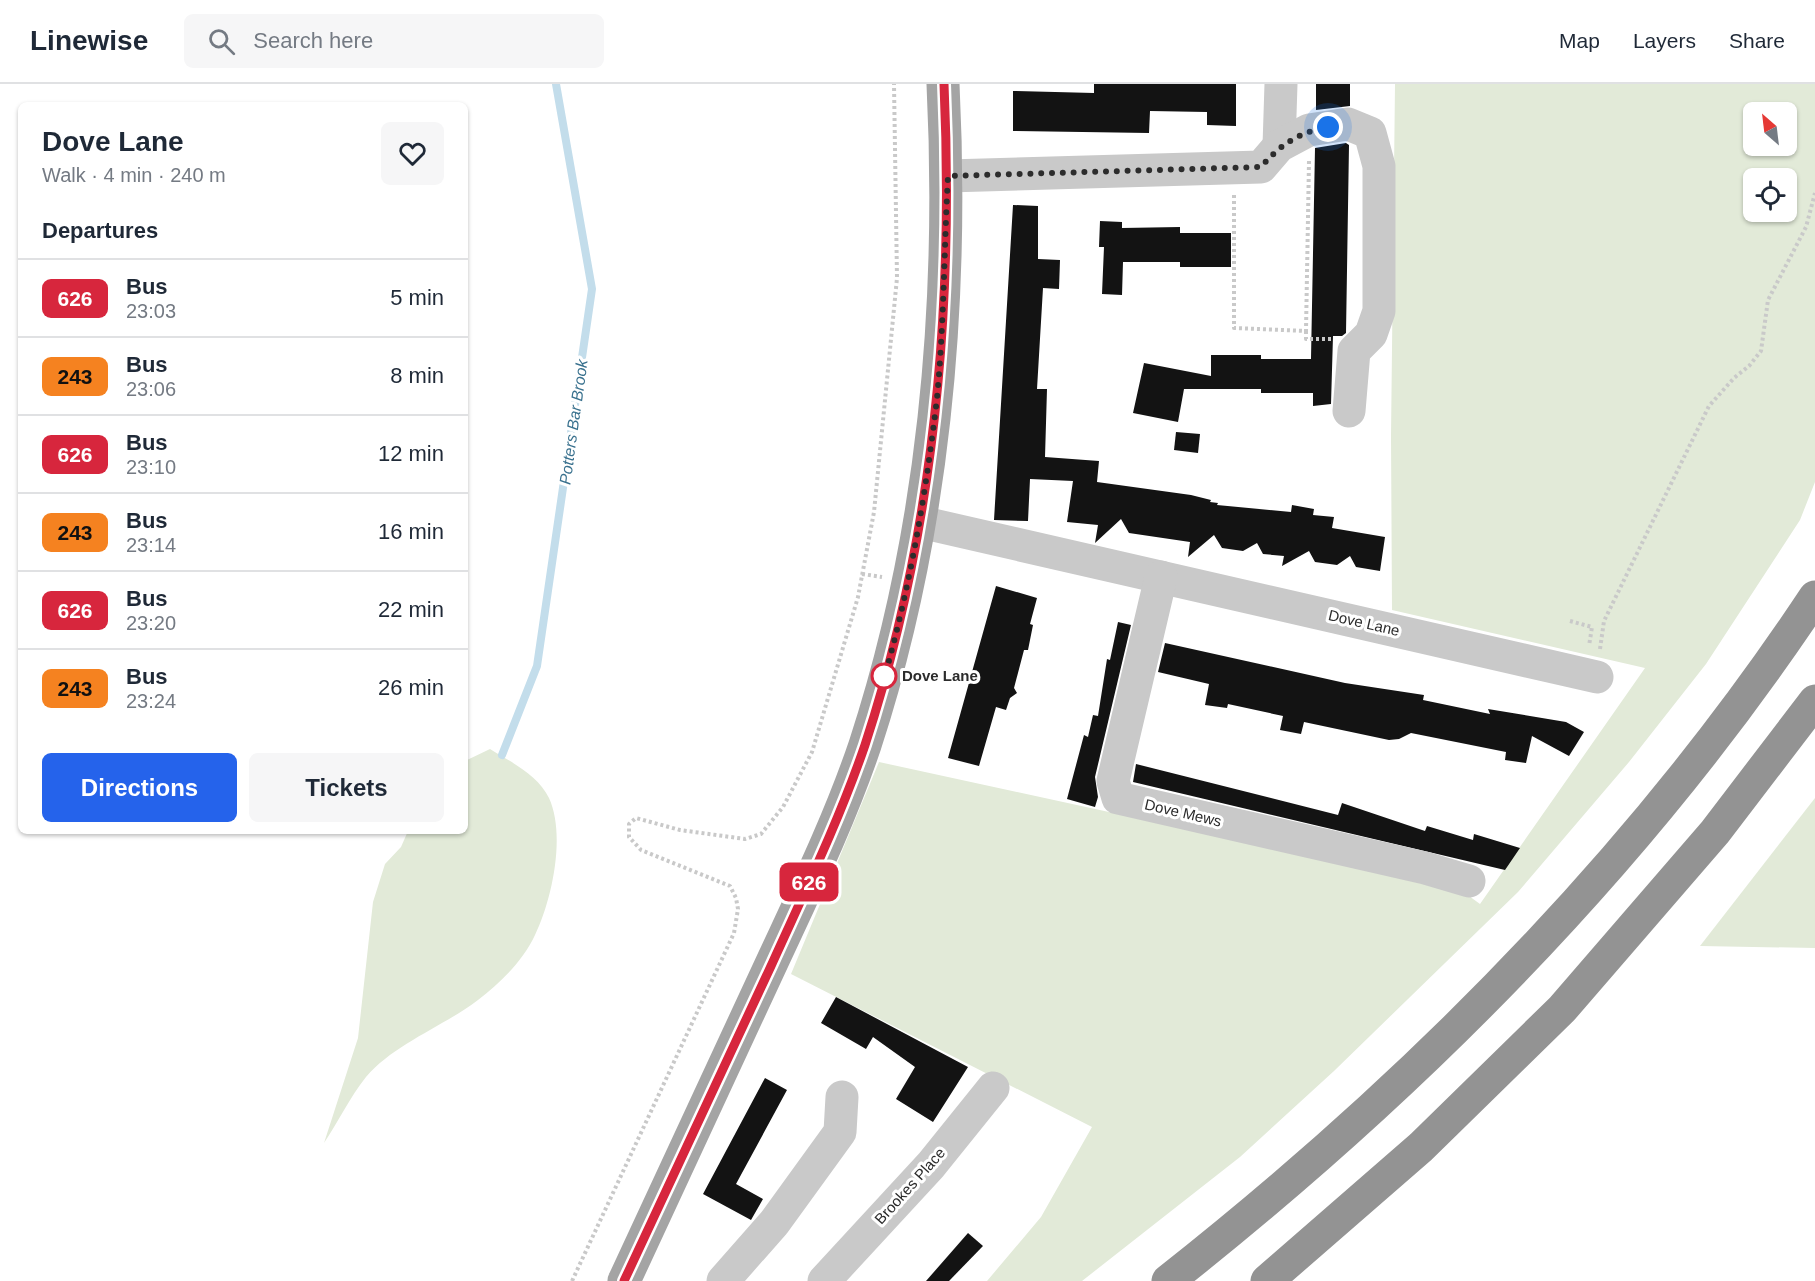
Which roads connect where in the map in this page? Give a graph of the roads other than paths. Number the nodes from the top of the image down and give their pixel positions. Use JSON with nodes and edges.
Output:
{"nodes":[{"id":1,"x":944,"y":84,"type":"edge"},
{"id":2,"x":1281,"y":84,"type":"edge"},
{"id":3,"x":1279,"y":147,"type":"junction"},
{"id":4,"x":948,"y":176,"type":"junction"},
{"id":5,"x":1349,"y":411,"type":"dead end"},
{"id":6,"x":920,"y":522,"type":"junction"},
{"id":7,"x":1161,"y":577,"type":"junction"},
{"id":8,"x":1815,"y":597,"type":"edge"},
{"id":9,"x":1591,"y":675,"type":"road end"},
{"id":10,"x":1815,"y":701,"type":"edge"},
{"id":11,"x":1469,"y":881,"type":"dead end"},
{"id":12,"x":993,"y":1088,"type":"dead end"},
{"id":13,"x":842,"y":1096,"type":"dead end"},
{"id":14,"x":624,"y":1281,"type":"edge"},
{"id":15,"x":723,"y":1281,"type":"edge"},
{"id":16,"x":824,"y":1281,"type":"edge"},
{"id":17,"x":1168,"y":1281,"type":"edge"},
{"id":18,"x":1267,"y":1281,"type":"edge"}],
"edges":[{"from":1,"to":4,"type":"main road"},
{"from":2,"to":3,"type":"street"},
{"from":3,"to":4,"type":"street"},
{"from":3,"to":5,"type":"street"},
{"from":4,"to":6,"type":"main road"},
{"from":6,"to":7,"type":"street","name":"Dove Lane"},
{"from":6,"to":14,"type":"main road"},
{"from":7,"to":9,"type":"street","name":"Dove Lane"},
{"from":7,"to":11,"type":"street","name":"Dove Mews"},
{"from":8,"to":17,"type":"highway"},
{"from":10,"to":18,"type":"highway"},
{"from":12,"to":16,"type":"street","name":"Brookes Place"},
{"from":13,"to":15,"type":"street"}]}
